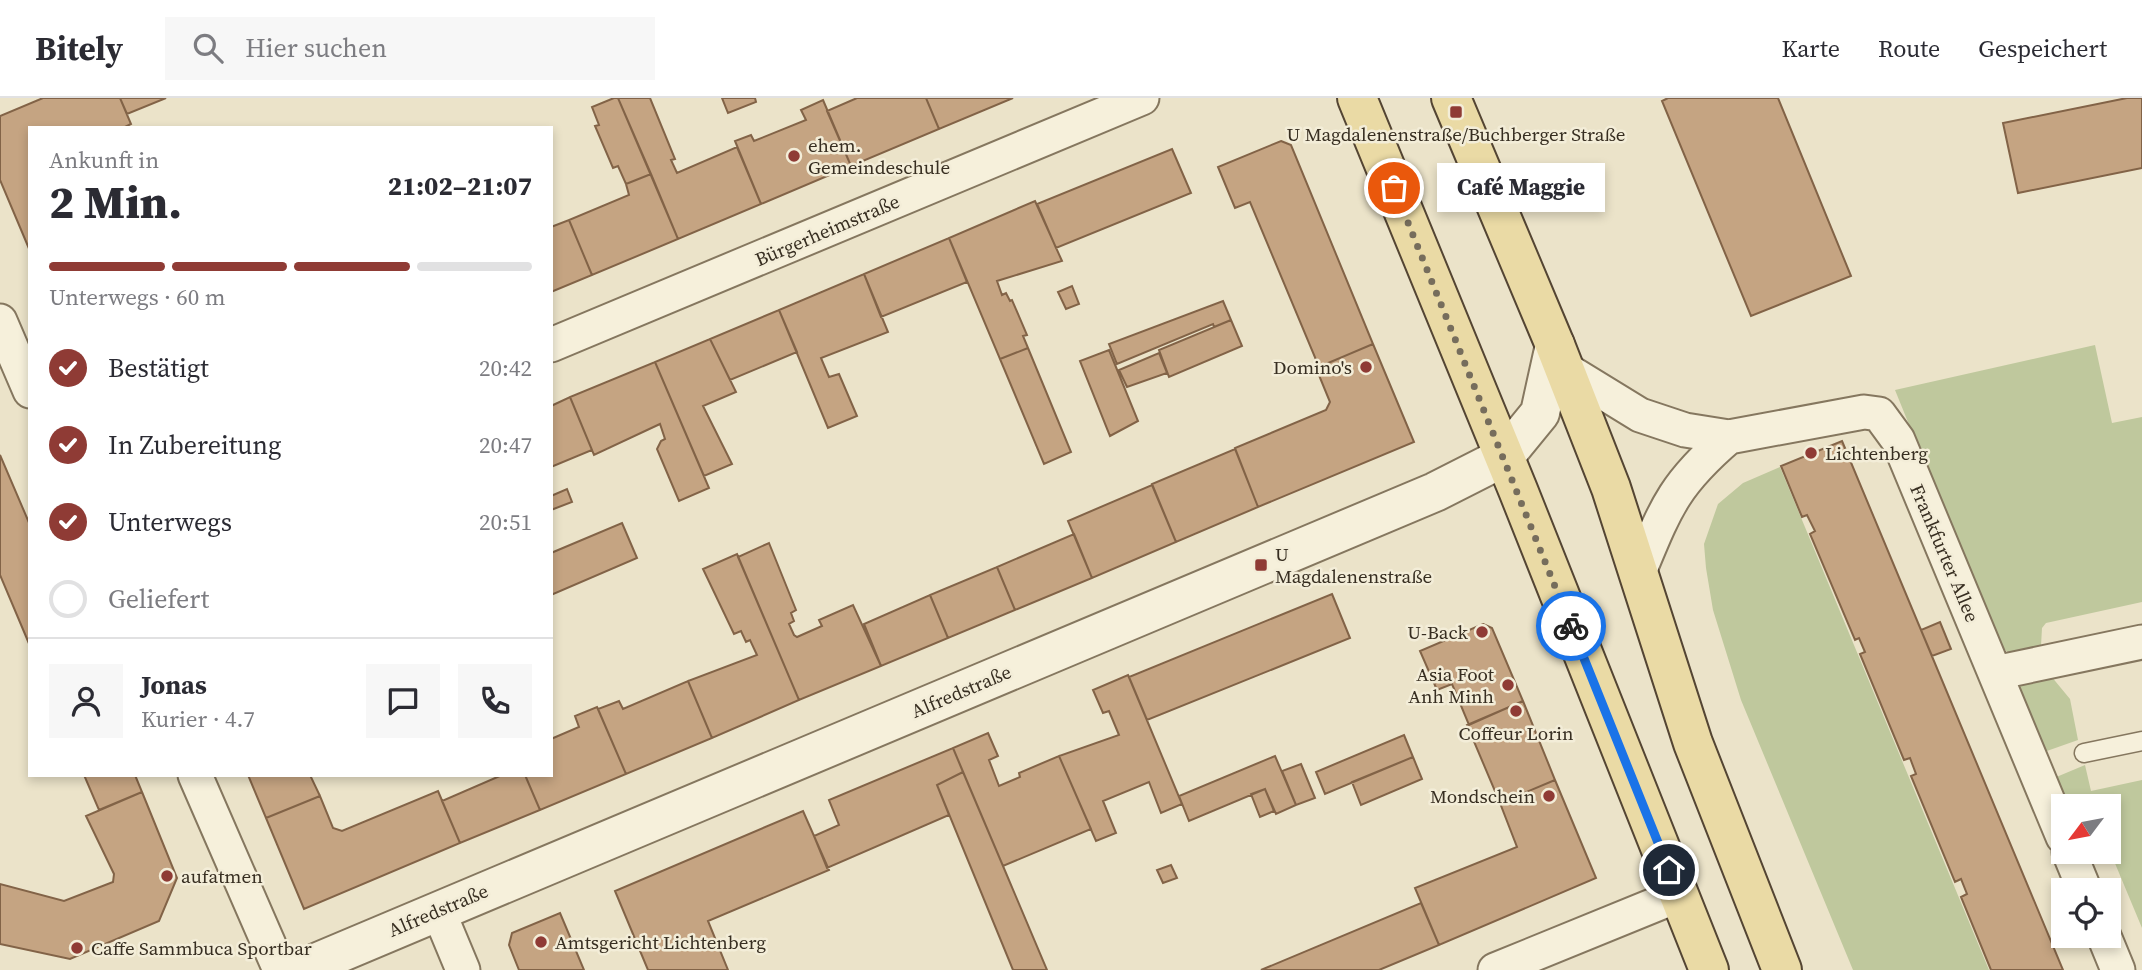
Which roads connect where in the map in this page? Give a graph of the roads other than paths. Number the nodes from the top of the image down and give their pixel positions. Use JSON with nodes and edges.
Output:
{"nodes":[{"id":1,"x":1142,"y":98,"type":"edge"},
{"id":2,"x":1357,"y":98,"type":"edge"},
{"id":3,"x":1451,"y":98,"type":"edge"},
{"id":4,"x":0,"y":321,"type":"edge"},
{"id":5,"x":553,"y":344,"type":"edge"},
{"id":6,"x":1560,"y":357,"type":"junction"},
{"id":7,"x":28,"y":386,"type":"edge"},
{"id":8,"x":1729,"y":437,"type":"junction"},
{"id":9,"x":1504,"y":457,"type":"junction"},
{"id":10,"x":1639,"y":572,"type":"junction"},
{"id":11,"x":2142,"y":642,"type":"edge"},
{"id":12,"x":1995,"y":673,"type":"junction"},
{"id":13,"x":2142,"y":741,"type":"edge"},
{"id":14,"x":2084,"y":753,"type":"dead end"},
{"id":15,"x":196,"y":777,"type":"edge"},
{"id":16,"x":2051,"y":808,"type":"edge"},
{"id":17,"x":1679,"y":895,"type":"junction"},
{"id":18,"x":438,"y":910,"type":"junction"},
{"id":19,"x":2109,"y":948,"type":"edge"},
{"id":20,"x":280,"y":970,"type":"edge"},
{"id":21,"x":299,"y":970,"type":"edge"},
{"id":22,"x":463,"y":970,"type":"edge"},
{"id":23,"x":1495,"y":970,"type":"edge"},
{"id":24,"x":1709,"y":970,"type":"edge"},
{"id":25,"x":1782,"y":970,"type":"edge"},
{"id":26,"x":2118,"y":970,"type":"edge"}],
"edges":[{"from":1,"to":5,"type":"street","name":"Bürgerheimstraße"},
{"from":2,"to":9,"type":"main road"},
{"from":3,"to":6,"type":"main road"},
{"from":4,"to":7,"type":"street"},
{"from":6,"to":8,"type":"street","name":"Frankfurter Allee"},
{"from":6,"to":9,"type":"street","name":"Alfredstraße"},
{"from":6,"to":10,"type":"main road"},
{"from":8,"to":10,"type":"street"},
{"from":8,"to":12,"type":"street","name":"Frankfurter Allee"},
{"from":9,"to":17,"type":"main road"},
{"from":9,"to":18,"type":"street","name":"Alfredstraße"},
{"from":10,"to":25,"type":"main road"},
{"from":11,"to":12,"type":"street"},
{"from":12,"to":16,"type":"street","name":"Frankfurter Allee"},
{"from":13,"to":14,"type":"lane"},
{"from":15,"to":20,"type":"street"},
{"from":17,"to":23,"type":"street"},
{"from":17,"to":24,"type":"main road"},
{"from":18,"to":21,"type":"street","name":"Alfredstraße"},
{"from":18,"to":22,"type":"street"},
{"from":19,"to":26,"type":"street"}]}
